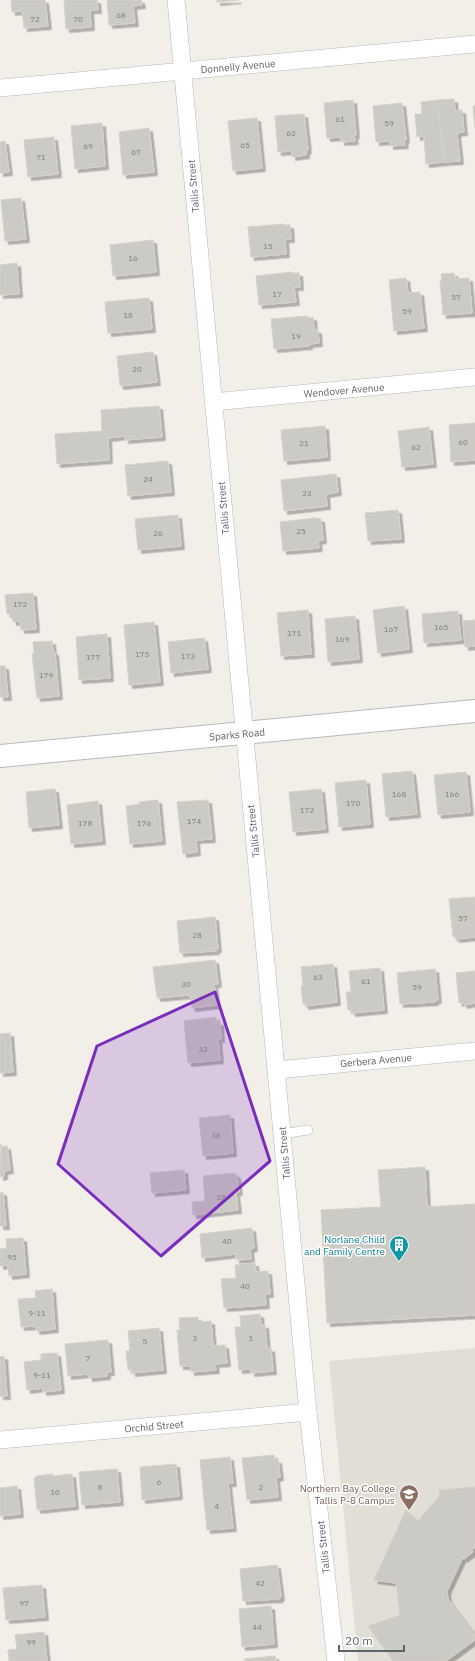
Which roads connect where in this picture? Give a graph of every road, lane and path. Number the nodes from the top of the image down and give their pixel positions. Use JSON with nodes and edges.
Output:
{"nodes":[{"id":1,"x":176,"y":0,"type":"edge"},
{"id":2,"x":475,"y":44,"type":"edge"},
{"id":3,"x":182,"y":71,"type":"junction"},
{"id":4,"x":0,"y":88,"type":"edge"},
{"id":5,"x":475,"y":378,"type":"edge"},
{"id":6,"x":213,"y":402,"type":"junction"},
{"id":7,"x":475,"y":711,"type":"edge"},
{"id":8,"x":244,"y":733,"type":"junction"},
{"id":9,"x":0,"y":756,"type":"edge"},
{"id":10,"x":475,"y":1050,"type":"edge"},
{"id":11,"x":276,"y":1070,"type":"junction"},
{"id":12,"x":308,"y":1130,"type":"dead end"},
{"id":13,"x":282,"y":1134,"type":"junction"},
{"id":14,"x":308,"y":1412,"type":"junction"},
{"id":15,"x":0,"y":1440,"type":"edge"},
{"id":16,"x":336,"y":1661,"type":"edge"}],
"edges":[{"from":1,"to":3,"type":"street","name":"Tallis Street"},
{"from":2,"to":3,"type":"street","name":"Donnelly Avenue"},
{"from":3,"to":4,"type":"street","name":"Donnelly Avenue"},
{"from":3,"to":6,"type":"street","name":"Tallis Street"},
{"from":5,"to":6,"type":"street","name":"Wendover Avenue"},
{"from":6,"to":8,"type":"street","name":"Tallis Street"},
{"from":7,"to":8,"type":"street","name":"Sparks Road"},
{"from":8,"to":9,"type":"street","name":"Sparks Road"},
{"from":8,"to":11,"type":"street","name":"Tallis Street"},
{"from":10,"to":11,"type":"street","name":"Gerbera Avenue"},
{"from":11,"to":13,"type":"street","name":"Tallis Street"},
{"from":12,"to":13,"type":"lane"},
{"from":13,"to":14,"type":"street","name":"Tallis Street"},
{"from":14,"to":15,"type":"street","name":"Orchid Street"},
{"from":14,"to":16,"type":"street","name":"Tallis Street"}]}
